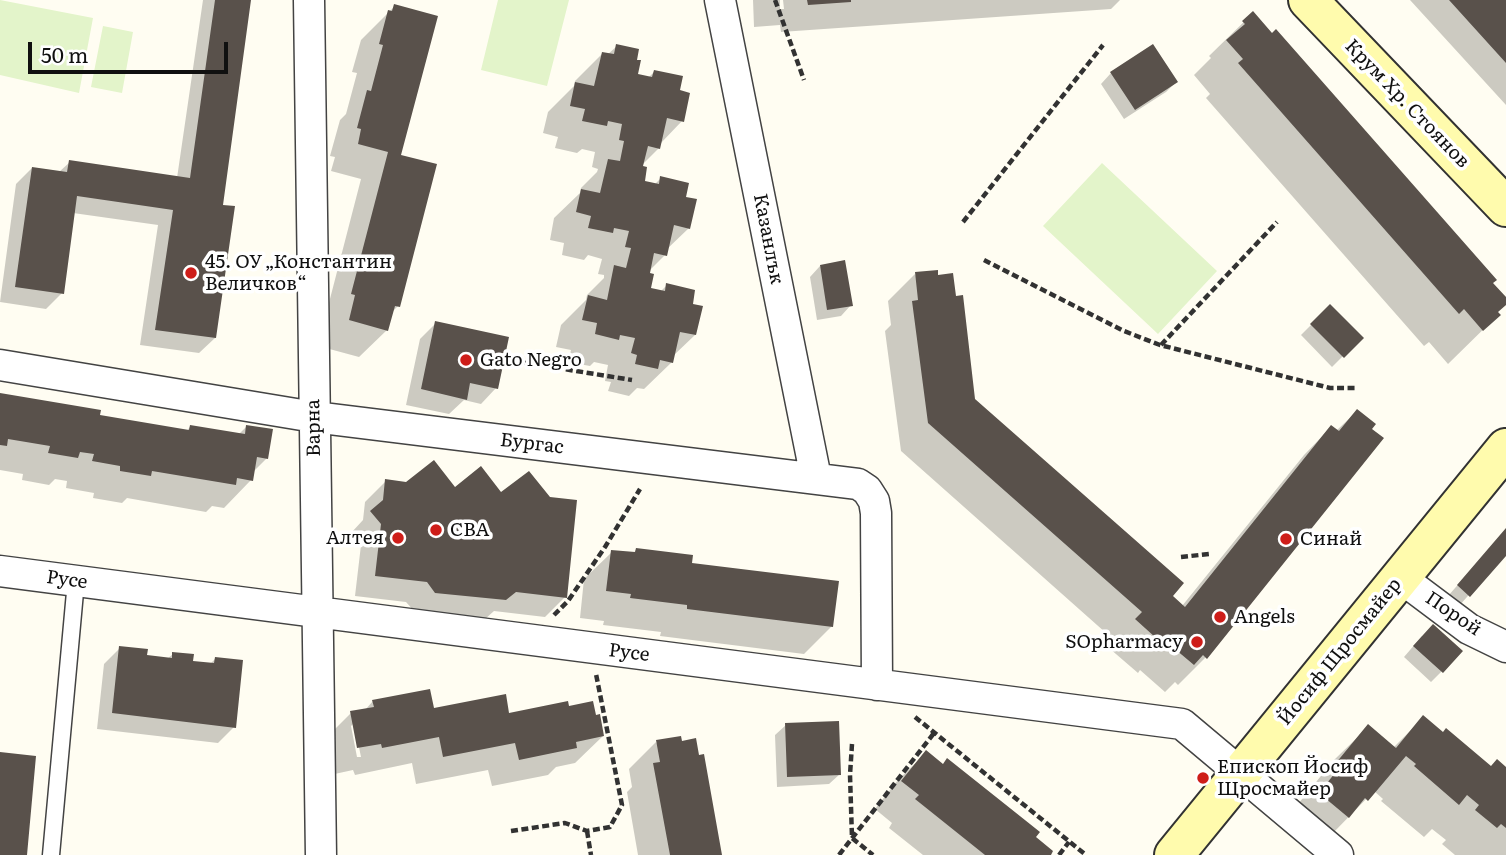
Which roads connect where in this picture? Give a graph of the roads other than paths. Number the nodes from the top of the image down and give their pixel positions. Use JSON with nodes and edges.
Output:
{"nodes":[{"id":1,"x":309,"y":0,"type":"edge"},
{"id":2,"x":720,"y":0,"type":"edge"},
{"id":3,"x":1308,"y":0,"type":"edge"},
{"id":4,"x":1506,"y":207,"type":"edge"},
{"id":5,"x":0,"y":365,"type":"edge"},
{"id":6,"x":314,"y":416,"type":"junction"},
{"id":7,"x":1506,"y":448,"type":"edge"},
{"id":8,"x":816,"y":478,"type":"junction"},
{"id":9,"x":0,"y":571,"type":"edge"},
{"id":10,"x":1401,"y":578,"type":"junction"},
{"id":11,"x":76,"y":581,"type":"junction"},
{"id":12,"x":317,"y":613,"type":"junction"},
{"id":13,"x":1506,"y":647,"type":"edge"},
{"id":14,"x":877,"y":685,"type":"junction"},
{"id":15,"x":1240,"y":774,"type":"junction"},
{"id":16,"x":51,"y":855,"type":"edge"},
{"id":17,"x":321,"y":855,"type":"edge"},
{"id":18,"x":1174,"y":855,"type":"edge"},
{"id":19,"x":1338,"y":855,"type":"edge"}],
"edges":[{"from":1,"to":6,"type":"street","name":"Варна"},
{"from":2,"to":8,"type":"street","name":"Казанлък"},
{"from":3,"to":4,"type":"street","name":"Крум Хр. Стоянов"},
{"from":5,"to":6,"type":"street","name":"Бургас"},
{"from":6,"to":8,"type":"street","name":"Бургас"},
{"from":6,"to":12,"type":"street","name":"Варна"},
{"from":7,"to":10,"type":"street","name":"Йосиф Щросмайер"},
{"from":8,"to":14,"type":"street","name":"Бургас"},
{"from":9,"to":11,"type":"street","name":"Русе"},
{"from":10,"to":13,"type":"street","name":"Порой"},
{"from":10,"to":15,"type":"street","name":"Йосиф Щросмайер"},
{"from":11,"to":12,"type":"street","name":"Русе"},
{"from":11,"to":16,"type":"lane"},
{"from":12,"to":14,"type":"street","name":"Русе"},
{"from":12,"to":17,"type":"street","name":"Варна"},
{"from":14,"to":15,"type":"street","name":"Русе"},
{"from":15,"to":18,"type":"street","name":"Йосиф Щросмайер"},
{"from":15,"to":19,"type":"street","name":"Русе"}]}
